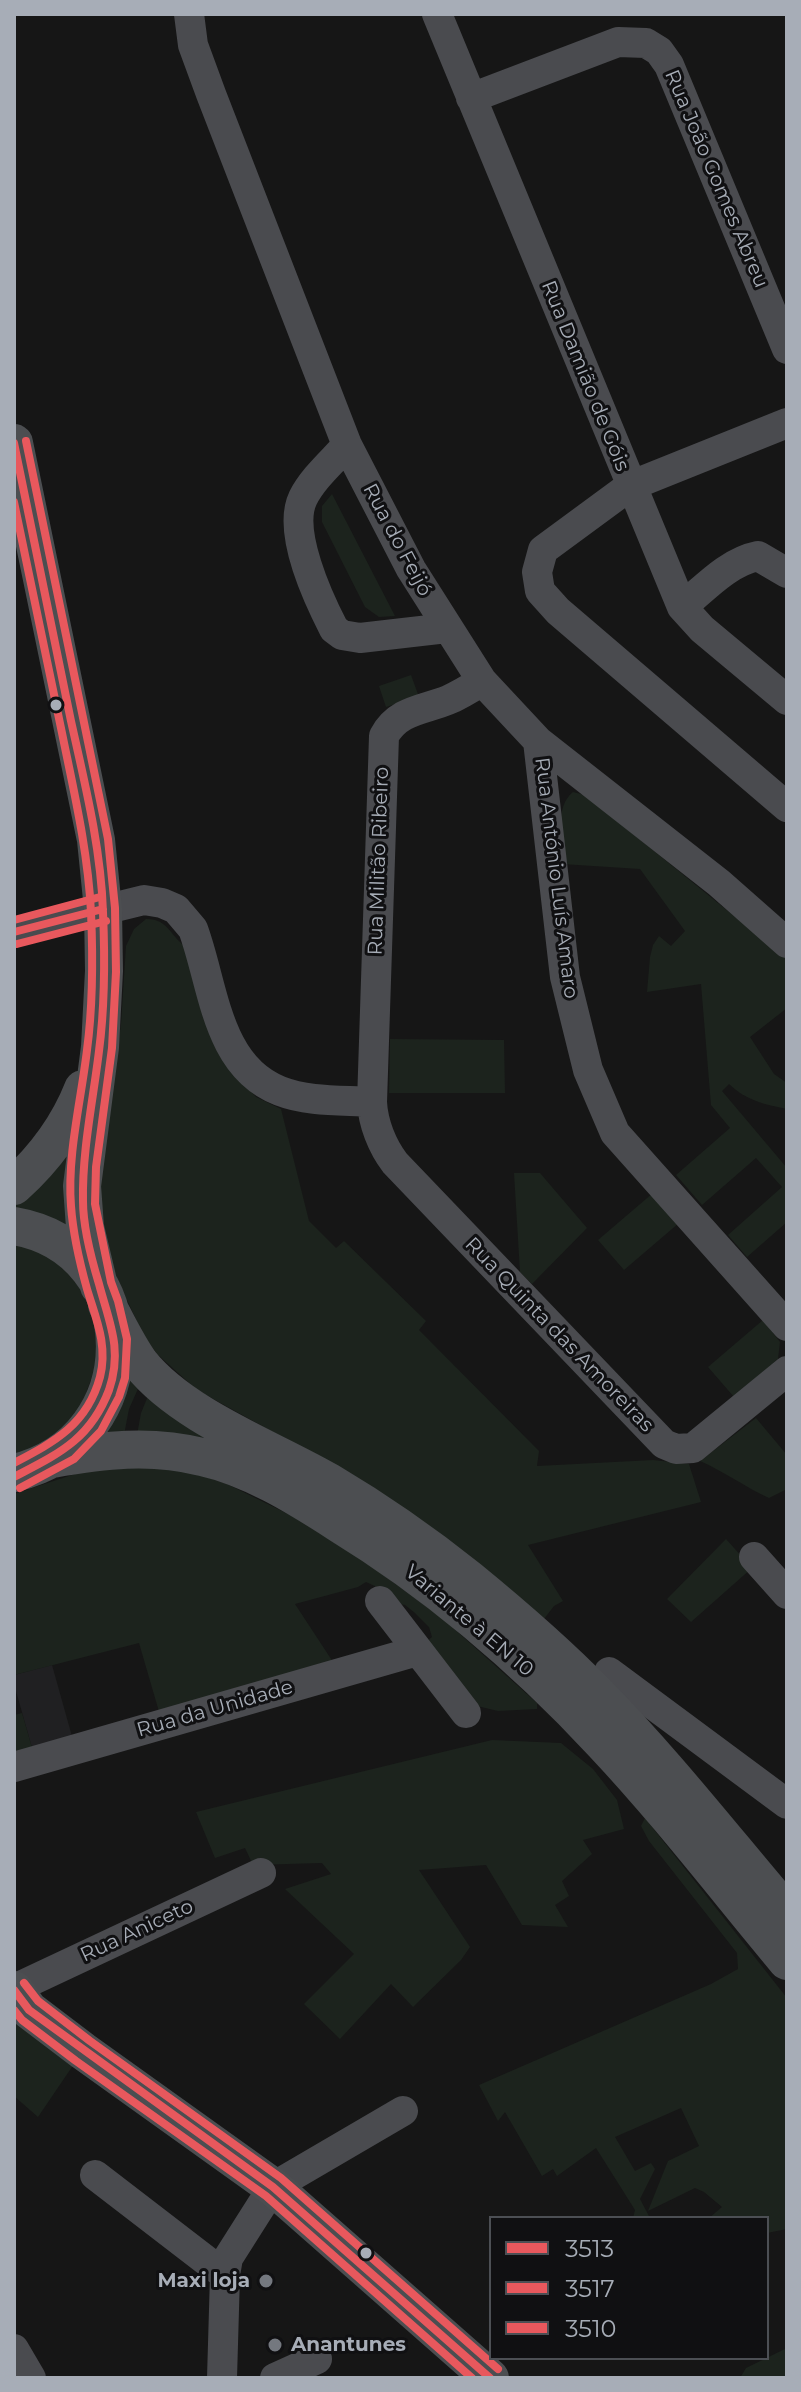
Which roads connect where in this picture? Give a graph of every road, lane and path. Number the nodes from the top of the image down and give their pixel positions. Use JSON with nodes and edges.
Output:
{"nodes":[{"id":1,"x":189,"y":14,"type":"edge"},
{"id":2,"x":437,"y":14,"type":"edge"},
{"id":3,"x":471,"y":98,"type":"junction"},
{"id":4,"x":787,"y":349,"type":"edge"},
{"id":5,"x":787,"y":423,"type":"edge"},
{"id":6,"x":14,"y":443,"type":"edge"},
{"id":7,"x":347,"y":445,"type":"junction"},
{"id":8,"x":630,"y":486,"type":"junction"},
{"id":9,"x":22,"y":528,"type":"edge"},
{"id":10,"x":787,"y":573,"type":"edge"},
{"id":11,"x":682,"y":607,"type":"junction"},
{"id":12,"x":447,"y":628,"type":"junction"},
{"id":13,"x":482,"y":681,"type":"junction"},
{"id":14,"x":787,"y":700,"type":"edge"},
{"id":15,"x":538,"y":741,"type":"junction"},
{"id":16,"x":787,"y":807,"type":"edge"},
{"id":17,"x":103,"y":909,"type":"junction"},
{"id":18,"x":14,"y":932,"type":"edge"},
{"id":19,"x":787,"y":943,"type":"edge"},
{"id":20,"x":103,"y":996,"type":"junction"},
{"id":21,"x":372,"y":1102,"type":"junction"},
{"id":22,"x":14,"y":1186,"type":"edge"},
{"id":23,"x":14,"y":1226,"type":"edge"},
{"id":24,"x":103,"y":1296,"type":"junction"},
{"id":25,"x":787,"y":1326,"type":"edge"},
{"id":26,"x":787,"y":1371,"type":"edge"},
{"id":27,"x":28,"y":1469,"type":"edge"},
{"id":28,"x":754,"y":1557,"type":"dead end"},
{"id":29,"x":787,"y":1594,"type":"edge"},
{"id":30,"x":380,"y":1601,"type":"dead end"},
{"id":31,"x":417,"y":1651,"type":"junction"},
{"id":32,"x":609,"y":1672,"type":"dead end"},
{"id":33,"x":466,"y":1713,"type":"dead end"},
{"id":34,"x":14,"y":1767,"type":"edge"},
{"id":35,"x":787,"y":1804,"type":"edge"},
{"id":36,"x":261,"y":1873,"type":"dead end"},
{"id":37,"x":787,"y":1913,"type":"edge"},
{"id":38,"x":787,"y":1961,"type":"edge"},
{"id":39,"x":14,"y":1989,"type":"edge"},
{"id":40,"x":403,"y":2111,"type":"dead end"},
{"id":41,"x":95,"y":2175,"type":"dead end"},
{"id":42,"x":273,"y":2187,"type":"junction"},
{"id":43,"x":225,"y":2275,"type":"junction"},
{"id":44,"x":14,"y":2349,"type":"edge"},
{"id":45,"x":317,"y":2359,"type":"dead end"},
{"id":46,"x":31,"y":2378,"type":"edge"},
{"id":47,"x":222,"y":2378,"type":"edge"},
{"id":48,"x":275,"y":2378,"type":"edge"},
{"id":49,"x":490,"y":2378,"type":"edge"}],
"edges":[{"from":1,"to":7,"type":"street","name":"Rua do Feijó"},
{"from":2,"to":3,"type":"street","name":"Rua Damião de Góis"},
{"from":3,"to":4,"type":"street","name":"Rua João Gomes Abreu"},
{"from":3,"to":8,"type":"street","name":"Rua Damião de Góis"},
{"from":5,"to":8,"type":"street"},
{"from":6,"to":9,"type":"main road"},
{"from":7,"to":12,"type":"street","name":"Rua do Feijó"},
{"from":7,"to":12,"type":"street"},
{"from":8,"to":11,"type":"street","name":"Rua Damião de Góis"},
{"from":8,"to":16,"type":"street"},
{"from":9,"to":17,"type":"main road"},
{"from":10,"to":11,"type":"street"},
{"from":11,"to":14,"type":"street","name":"Rua Damião de Góis"},
{"from":12,"to":13,"type":"street","name":"Rua do Feijó"},
{"from":13,"to":15,"type":"street","name":"Rua do Feijó"},
{"from":13,"to":21,"type":"street","name":"Rua Militão Ribeiro"},
{"from":15,"to":19,"type":"street","name":"Rua do Feijó"},
{"from":15,"to":25,"type":"street","name":"Rua António Luís Amaro"},
{"from":17,"to":18,"type":"street"},
{"from":17,"to":20,"type":"main road"},
{"from":17,"to":21,"type":"street"},
{"from":20,"to":22,"type":"main road"},
{"from":20,"to":24,"type":"main road"},
{"from":21,"to":26,"type":"street","name":"Rua Quinta das Amoreiras"},
{"from":23,"to":24,"type":"main road"},
{"from":24,"to":27,"type":"main road"},
{"from":24,"to":37,"type":"main road","name":"Variante à EN 10"},
{"from":27,"to":38,"type":"main road","name":"Variante à EN 10"},
{"from":28,"to":29,"type":"street"},
{"from":30,"to":31,"type":"street"},
{"from":31,"to":33,"type":"street"},
{"from":31,"to":34,"type":"street","name":"Rua da Unidade"},
{"from":32,"to":35,"type":"street"},
{"from":36,"to":39,"type":"street","name":"Rua Aniceto"},
{"from":39,"to":42,"type":"main road"},
{"from":40,"to":42,"type":"street"},
{"from":41,"to":43,"type":"street"},
{"from":42,"to":43,"type":"street"},
{"from":42,"to":49,"type":"main road"},
{"from":43,"to":47,"type":"street"},
{"from":44,"to":46,"type":"street"},
{"from":45,"to":48,"type":"street"}]}
